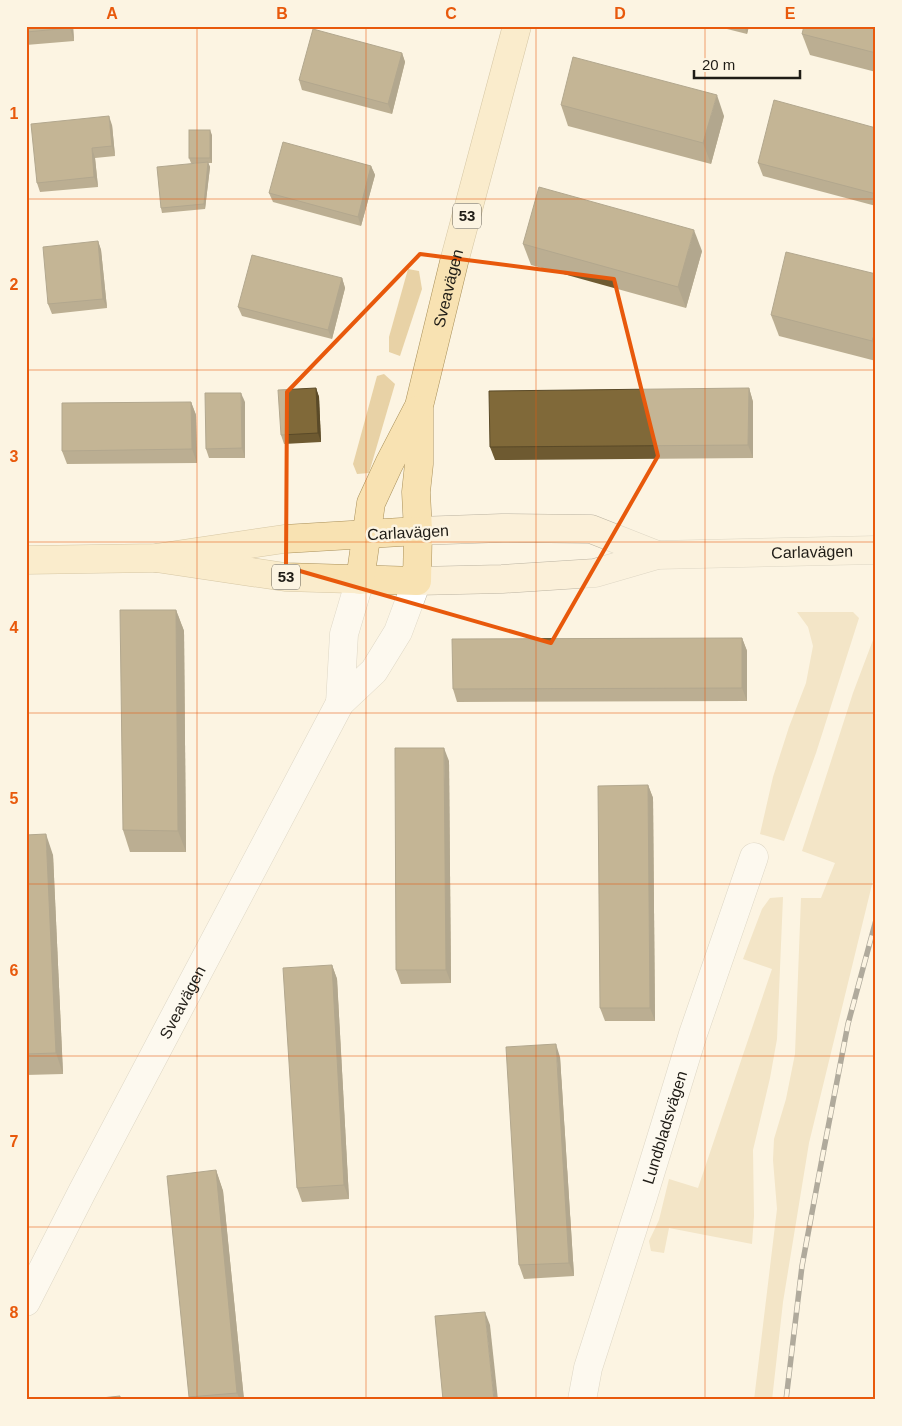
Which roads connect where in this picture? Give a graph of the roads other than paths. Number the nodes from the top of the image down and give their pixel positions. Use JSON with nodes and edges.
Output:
{"nodes":[{"id":1,"x":517,"y":26,"type":"edge"},
{"id":2,"x":419,"y":406,"type":"junction"},
{"id":3,"x":418,"y":531,"type":"junction"},
{"id":4,"x":366,"y":534,"type":"junction"},
{"id":5,"x":876,"y":550,"type":"edge"},
{"id":6,"x":657,"y":556,"type":"junction"},
{"id":7,"x":156,"y":558,"type":"junction"},
{"id":8,"x":26,"y":560,"type":"edge"},
{"id":9,"x":360,"y":580,"type":"junction"},
{"id":10,"x":417,"y":581,"type":"junction"},
{"id":11,"x":340,"y":704,"type":"junction"},
{"id":12,"x":754,"y":857,"type":"dead end"},
{"id":13,"x":26,"y":1302,"type":"edge"},
{"id":14,"x":582,"y":1400,"type":"edge"}],
"edges":[{"from":1,"to":2,"type":"main road","name":"Sveavägen","number":"53"},
{"from":2,"to":3,"type":"main road","name":"Sveavägen","number":"53"},
{"from":2,"to":4,"type":"main road","name":"Sveavägen","number":"53"},
{"from":3,"to":4,"type":"main road","name":"Carlavägen","number":"53"},
{"from":3,"to":6,"type":"main road","name":"Carlavägen"},
{"from":3,"to":10,"type":"main road","name":"Sveavägen","number":"53"},
{"from":4,"to":7,"type":"main road","name":"Carlavägen","number":"53"},
{"from":4,"to":9,"type":"main road","name":"Sveavägen","number":"53"},
{"from":5,"to":6,"type":"main road","name":"Carlavägen"},
{"from":6,"to":10,"type":"main road","name":"Carlavägen"},
{"from":7,"to":8,"type":"main road","name":"Carlavägen","number":"53"},
{"from":7,"to":9,"type":"main road","name":"Carlavägen","number":"53"},
{"from":9,"to":10,"type":"main road","name":"Carlavägen","number":"53"},
{"from":9,"to":11,"type":"street","name":"Sveavägen"},
{"from":10,"to":11,"type":"street","name":"Sveavägen"},
{"from":11,"to":13,"type":"street","name":"Sveavägen"},
{"from":12,"to":14,"type":"street","name":"Lundbladsvägen"}]}
